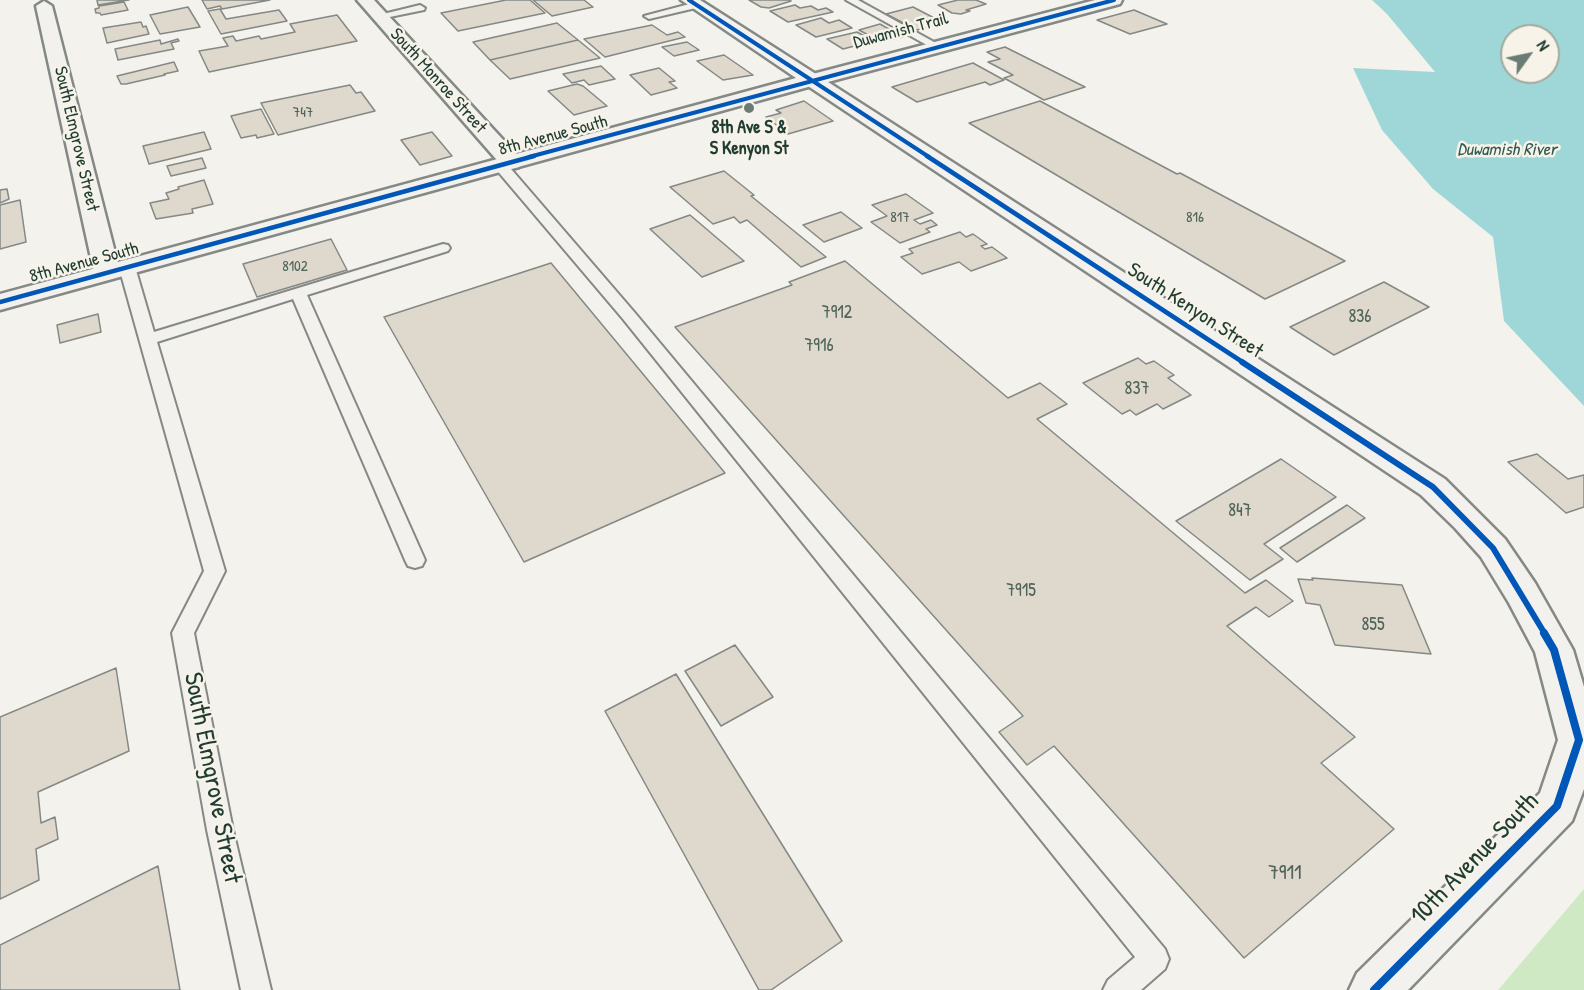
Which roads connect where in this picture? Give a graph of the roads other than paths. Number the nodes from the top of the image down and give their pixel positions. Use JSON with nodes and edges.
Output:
{"nodes":[{"id":1,"x":365,"y":0,"type":"edge"},
{"id":2,"x":851,"y":0,"type":"edge"},
{"id":3,"x":1114,"y":0,"type":"edge"},
{"id":4,"x":693,"y":3,"type":"edge"},
{"id":5,"x":44,"y":6,"type":"dead end"},
{"id":6,"x":1028,"y":6,"type":"dead end"},
{"id":7,"x":420,"y":8,"type":"dead end"},
{"id":8,"x":380,"y":16,"type":"junction"},
{"id":9,"x":649,"y":16,"type":"dead end"},
{"id":10,"x":1052,"y":17,"type":"junction"},
{"id":11,"x":938,"y":47,"type":"junction"},
{"id":12,"x":812,"y":80,"type":"junction"},
{"id":13,"x":506,"y":164,"type":"junction"},
{"id":14,"x":443,"y":248,"type":"dead end"},
{"id":15,"x":117,"y":270,"type":"junction"},
{"id":16,"x":297,"y":293,"type":"junction"},
{"id":17,"x":0,"y":302,"type":"edge"},
{"id":18,"x":148,"y":339,"type":"junction"},
{"id":19,"x":415,"y":560,"type":"dead end"},
{"id":20,"x":1579,"y":740,"type":"joint"},
{"id":21,"x":256,"y":990,"type":"edge"},
{"id":22,"x":1118,"y":990,"type":"edge"},
{"id":23,"x":1374,"y":990,"type":"edge"}],
"edges":[{"from":1,"to":8,"type":"street","name":"South Monroe Street"},
{"from":2,"to":11,"type":"lane"},
{"from":3,"to":10,"type":"street","name":"8th Avenue South"},
{"from":4,"to":9,"type":"lane"},
{"from":4,"to":12,"type":"street","name":"South Kenyon Street"},
{"from":5,"to":15,"type":"street","name":"South Elmgrove Street"},
{"from":6,"to":10,"type":"street"},
{"from":7,"to":8,"type":"lane"},
{"from":8,"to":13,"type":"street","name":"South Monroe Street"},
{"from":10,"to":11,"type":"street","name":"8th Avenue South"},
{"from":11,"to":12,"type":"street","name":"8th Avenue South"},
{"from":12,"to":13,"type":"street","name":"8th Avenue South"},
{"from":12,"to":20,"type":"street","name":"South Kenyon Street"},
{"from":13,"to":15,"type":"street","name":"8th Avenue South"},
{"from":13,"to":22,"type":"lane"},
{"from":14,"to":16,"type":"lane"},
{"from":15,"to":17,"type":"street","name":"8th Avenue South"},
{"from":15,"to":18,"type":"lane"},
{"from":16,"to":18,"type":"lane"},
{"from":16,"to":19,"type":"lane"},
{"from":18,"to":21,"type":"lane","name":"South Elmgrove Street"},
{"from":20,"to":23,"type":"street","name":"10th Avenue South"}]}
